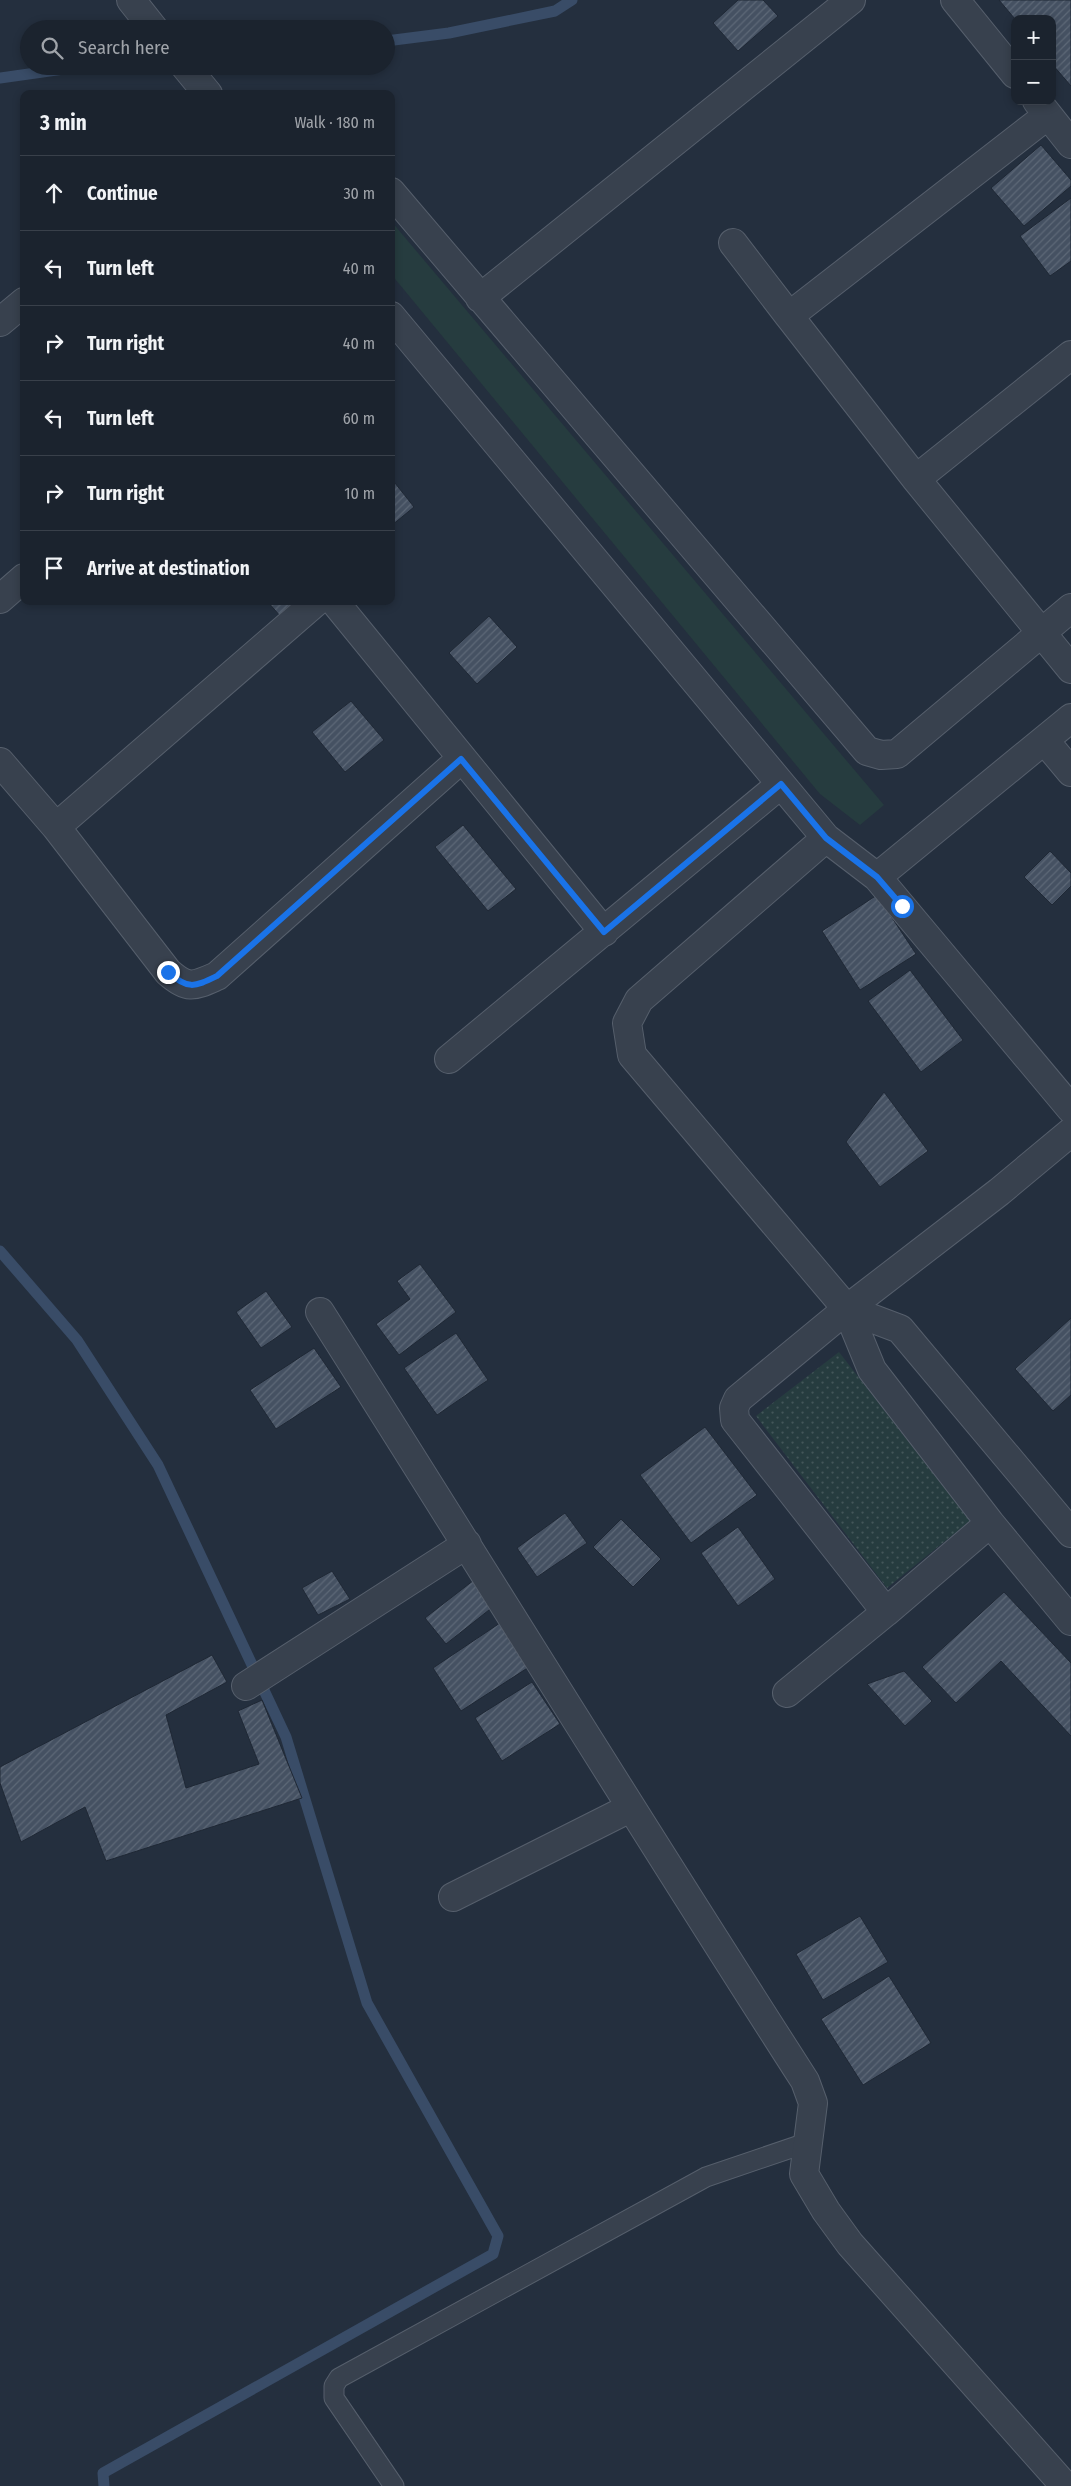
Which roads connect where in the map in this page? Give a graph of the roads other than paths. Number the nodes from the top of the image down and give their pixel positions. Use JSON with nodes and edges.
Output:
{"nodes":[{"id":1,"x":131,"y":0,"type":"edge"},
{"id":2,"x":851,"y":0,"type":"edge"},
{"id":3,"x":955,"y":0,"type":"edge"},
{"id":4,"x":147,"y":20,"type":"edge"},
{"id":5,"x":1011,"y":69,"type":"edge"},
{"id":6,"x":193,"y":75,"type":"edge"},
{"id":7,"x":205,"y":90,"type":"edge"},
{"id":8,"x":1042,"y":108,"type":"edge"},
{"id":9,"x":1071,"y":144,"type":"edge"},
{"id":10,"x":395,"y":197,"type":"edge"},
{"id":11,"x":733,"y":243,"type":"dead end"},
{"id":12,"x":480,"y":298,"type":"junction"},
{"id":13,"x":20,"y":305,"type":"edge"},
{"id":14,"x":790,"y":316,"type":"junction"},
{"id":15,"x":395,"y":321,"type":"edge"},
{"id":16,"x":0,"y":322,"type":"edge"},
{"id":17,"x":1071,"y":356,"type":"edge"},
{"id":18,"x":916,"y":478,"type":"junction"},
{"id":19,"x":20,"y":582,"type":"edge"},
{"id":20,"x":0,"y":599,"type":"edge"},
{"id":21,"x":312,"y":605,"type":"edge"},
{"id":22,"x":337,"y":605,"type":"edge"},
{"id":23,"x":1071,"y":608,"type":"edge"},
{"id":24,"x":1042,"y":634,"type":"junction"},
{"id":25,"x":1071,"y":669,"type":"edge"},
{"id":26,"x":1071,"y":718,"type":"edge"},
{"id":27,"x":1045,"y":741,"type":"junction"},
{"id":28,"x":461,"y":759,"type":"junction"},
{"id":29,"x":0,"y":762,"type":"edge"},
{"id":30,"x":1071,"y":772,"type":"edge"},
{"id":31,"x":781,"y":784,"type":"junction"},
{"id":32,"x":56,"y":827,"type":"junction"},
{"id":33,"x":826,"y":838,"type":"junction"},
{"id":34,"x":877,"y":877,"type":"junction"},
{"id":35,"x":604,"y":932,"type":"junction"},
{"id":36,"x":450,"y":1059,"type":"dead end"},
{"id":37,"x":1071,"y":1109,"type":"edge"},
{"id":38,"x":1071,"y":1132,"type":"edge"},
{"id":39,"x":847,"y":1309,"type":"junction"},
{"id":40,"x":320,"y":1312,"type":"dead end"},
{"id":41,"x":990,"y":1523,"type":"junction"},
{"id":42,"x":1071,"y":1533,"type":"edge"},
{"id":43,"x":467,"y":1544,"type":"junction"},
{"id":44,"x":886,"y":1612,"type":"junction"},
{"id":45,"x":1071,"y":1621,"type":"edge"},
{"id":46,"x":246,"y":1686,"type":"dead end"},
{"id":47,"x":787,"y":1693,"type":"dead end"},
{"id":48,"x":630,"y":1808,"type":"junction"},
{"id":49,"x":453,"y":1898,"type":"dead end"},
{"id":50,"x":806,"y":2143,"type":"junction"},
{"id":51,"x":394,"y":2486,"type":"edge"},
{"id":52,"x":1065,"y":2486,"type":"edge"}],
"edges":[{"from":1,"to":4,"type":"street"},
{"from":2,"to":12,"type":"street"},
{"from":3,"to":5,"type":"street"},
{"from":6,"to":7,"type":"street"},
{"from":8,"to":9,"type":"street"},
{"from":8,"to":14,"type":"street"},
{"from":10,"to":12,"type":"street"},
{"from":11,"to":14,"type":"street"},
{"from":12,"to":24,"type":"street"},
{"from":13,"to":16,"type":"street"},
{"from":14,"to":18,"type":"street"},
{"from":15,"to":31,"type":"street"},
{"from":17,"to":18,"type":"street"},
{"from":18,"to":24,"type":"street"},
{"from":19,"to":20,"type":"street"},
{"from":21,"to":32,"type":"street"},
{"from":22,"to":28,"type":"street"},
{"from":23,"to":24,"type":"street"},
{"from":24,"to":25,"type":"street"},
{"from":26,"to":27,"type":"street"},
{"from":27,"to":30,"type":"street"},
{"from":27,"to":34,"type":"street"},
{"from":28,"to":32,"type":"street"},
{"from":28,"to":35,"type":"street"},
{"from":29,"to":32,"type":"street"},
{"from":31,"to":33,"type":"street"},
{"from":31,"to":35,"type":"street"},
{"from":33,"to":34,"type":"street"},
{"from":33,"to":39,"type":"street"},
{"from":34,"to":37,"type":"street"},
{"from":35,"to":36,"type":"street"},
{"from":38,"to":39,"type":"street"},
{"from":39,"to":41,"type":"street"},
{"from":39,"to":42,"type":"street"},
{"from":39,"to":44,"type":"street"},
{"from":40,"to":43,"type":"street"},
{"from":41,"to":44,"type":"street"},
{"from":41,"to":45,"type":"street"},
{"from":43,"to":46,"type":"street"},
{"from":43,"to":48,"type":"street"},
{"from":44,"to":47,"type":"street"},
{"from":48,"to":49,"type":"street"},
{"from":48,"to":50,"type":"street"},
{"from":50,"to":51,"type":"lane"},
{"from":50,"to":52,"type":"street"}]}
